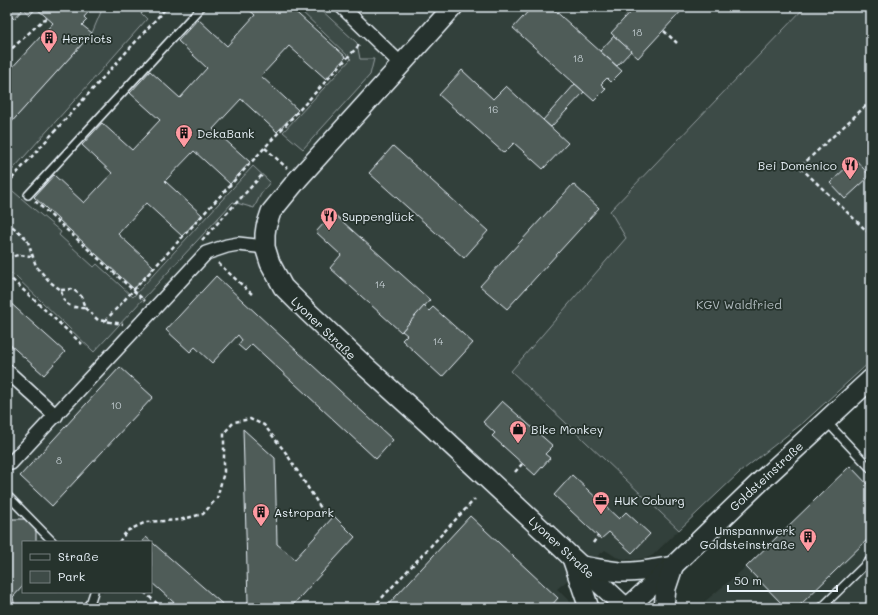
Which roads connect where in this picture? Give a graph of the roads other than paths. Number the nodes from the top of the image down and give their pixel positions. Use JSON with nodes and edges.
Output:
{"nodes":[{"id":1,"x":201,"y":7,"type":"edge"},
{"id":2,"x":342,"y":7,"type":"edge"},
{"id":3,"x":453,"y":7,"type":"edge"},
{"id":4,"x":401,"y":64,"type":"junction"},
{"id":5,"x":28,"y":195,"type":"road end"},
{"id":6,"x":265,"y":247,"type":"junction"},
{"id":7,"x":7,"y":371,"type":"edge"},
{"id":8,"x":871,"y":379,"type":"edge"},
{"id":9,"x":56,"y":416,"type":"junction"},
{"id":10,"x":825,"y":421,"type":"junction"},
{"id":11,"x":7,"y":464,"type":"edge"},
{"id":12,"x":871,"y":468,"type":"edge"},
{"id":13,"x":7,"y":497,"type":"edge"},
{"id":14,"x":52,"y":541,"type":"edge"},
{"id":15,"x":871,"y":559,"type":"edge"},
{"id":16,"x":577,"y":561,"type":"junction"},
{"id":17,"x":673,"y":566,"type":"junction"},
{"id":18,"x":94,"y":593,"type":"edge"},
{"id":19,"x":86,"y":608,"type":"edge"},
{"id":20,"x":588,"y":608,"type":"edge"},
{"id":21,"x":627,"y":608,"type":"edge"},
{"id":22,"x":664,"y":608,"type":"edge"},
{"id":23,"x":822,"y":608,"type":"edge"}],
"edges":[{"from":1,"to":5,"type":"lane"},
{"from":2,"to":4,"type":"street"},
{"from":3,"to":4,"type":"main road","name":"Lyoner Straße"},
{"from":4,"to":6,"type":"main road","name":"Lyoner Straße"},
{"from":6,"to":9,"type":"street"},
{"from":6,"to":16,"type":"main road","name":"Lyoner Straße"},
{"from":7,"to":9,"type":"street"},
{"from":8,"to":10,"type":"main road","name":"Goldsteinstraße"},
{"from":9,"to":11,"type":"street"},
{"from":10,"to":12,"type":"lane"},
{"from":10,"to":17,"type":"main road","name":"Goldsteinstraße"},
{"from":13,"to":14,"type":"lane"},
{"from":15,"to":23,"type":"lane"},
{"from":16,"to":17,"type":"main road"},
{"from":16,"to":20,"type":"main road"},
{"from":16,"to":21,"type":"main road","name":"Lyoner Straße"},
{"from":17,"to":21,"type":"main road","name":"Goldsteinstraße"},
{"from":17,"to":22,"type":"main road"},
{"from":18,"to":19,"type":"lane"}]}
